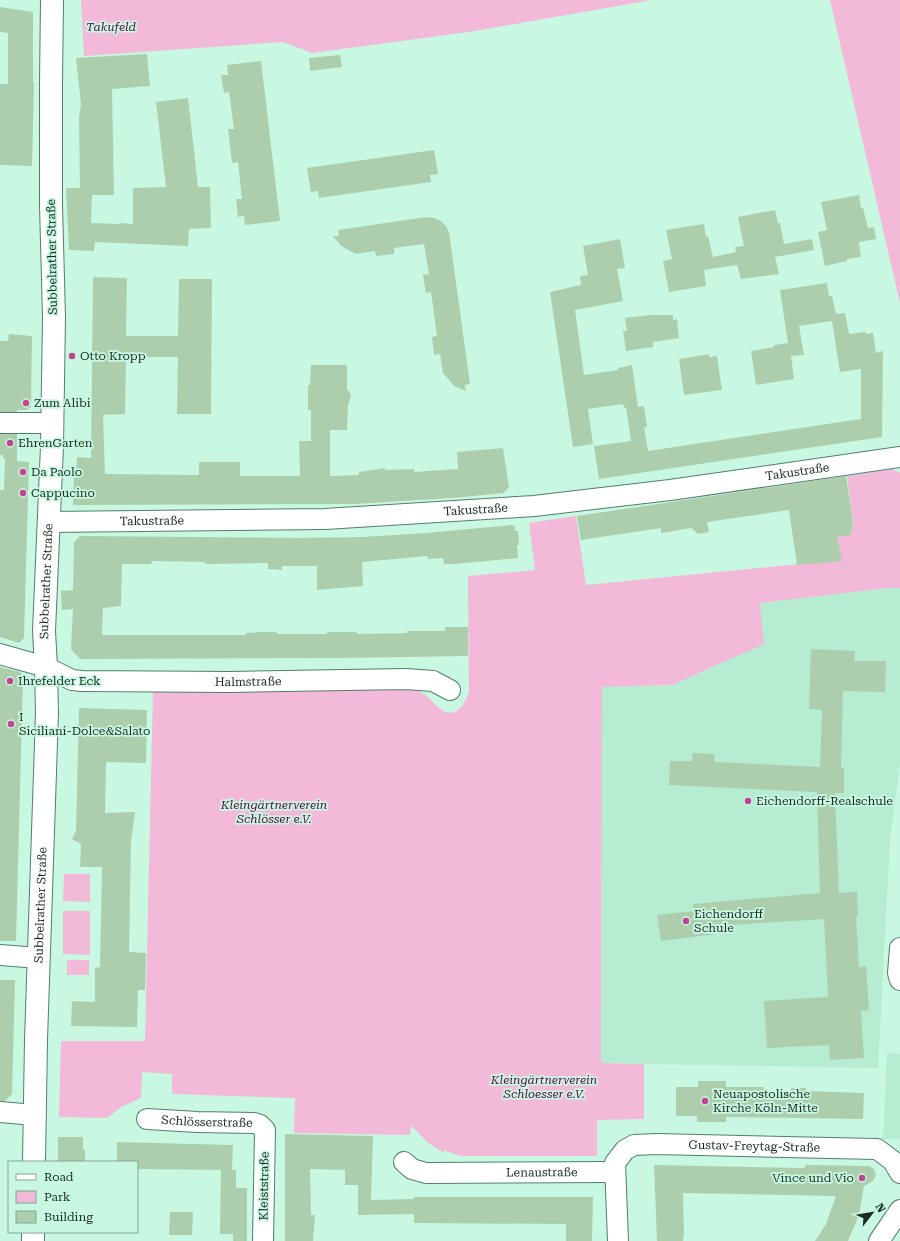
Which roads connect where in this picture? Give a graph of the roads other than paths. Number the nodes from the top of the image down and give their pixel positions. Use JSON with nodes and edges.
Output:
{"nodes":[{"id":1,"x":52,"y":0,"type":"edge"},
{"id":2,"x":0,"y":423,"type":"edge"},
{"id":3,"x":52,"y":423,"type":"junction"},
{"id":4,"x":900,"y":457,"type":"edge"},
{"id":5,"x":48,"y":522,"type":"junction"},
{"id":6,"x":0,"y":654,"type":"edge"},
{"id":7,"x":46,"y":667,"type":"junction"},
{"id":8,"x":450,"y":690,"type":"dead end"},
{"id":9,"x":900,"y":948,"type":"edge"},
{"id":10,"x":0,"y":955,"type":"edge"},
{"id":11,"x":39,"y":958,"type":"junction"},
{"id":12,"x":900,"y":980,"type":"edge"},
{"id":13,"x":0,"y":1112,"type":"edge"},
{"id":14,"x":34,"y":1115,"type":"junction"},
{"id":15,"x":147,"y":1120,"type":"dead end"},
{"id":16,"x":265,"y":1130,"type":"joint"},
{"id":17,"x":34,"y":1161,"type":"edge"},
{"id":18,"x":404,"y":1162,"type":"dead end"},
{"id":19,"x":615,"y":1172,"type":"junction"},
{"id":20,"x":900,"y":1173,"type":"edge"},
{"id":21,"x":900,"y":1210,"type":"edge"},
{"id":22,"x":263,"y":1241,"type":"edge"},
{"id":23,"x":618,"y":1241,"type":"edge"},
{"id":24,"x":879,"y":1241,"type":"edge"}],
"edges":[{"from":1,"to":3,"type":"main road","name":"Subbelrather Straße"},
{"from":2,"to":3,"type":"street"},
{"from":3,"to":5,"type":"main road","name":"Subbelrather Straße"},
{"from":4,"to":5,"type":"street","name":"Takustraße"},
{"from":5,"to":7,"type":"main road","name":"Subbelrather Straße"},
{"from":6,"to":7,"type":"street","name":"Halmstraße"},
{"from":7,"to":8,"type":"street","name":"Halmstraße"},
{"from":7,"to":11,"type":"main road","name":"Subbelrather Straße"},
{"from":9,"to":12,"type":"street"},
{"from":10,"to":11,"type":"street"},
{"from":11,"to":14,"type":"main road","name":"Subbelrather Straße"},
{"from":13,"to":14,"type":"street"},
{"from":14,"to":17,"type":"main road","name":"Subbelrather Straße"},
{"from":15,"to":16,"type":"street","name":"Schlösserstraße"},
{"from":16,"to":22,"type":"street","name":"Kleiststraße"},
{"from":18,"to":19,"type":"street","name":"Lenaustraße"},
{"from":19,"to":20,"type":"street","name":"Gustav-Freytag-Straße"},
{"from":19,"to":23,"type":"street"},
{"from":21,"to":24,"type":"street"}]}
